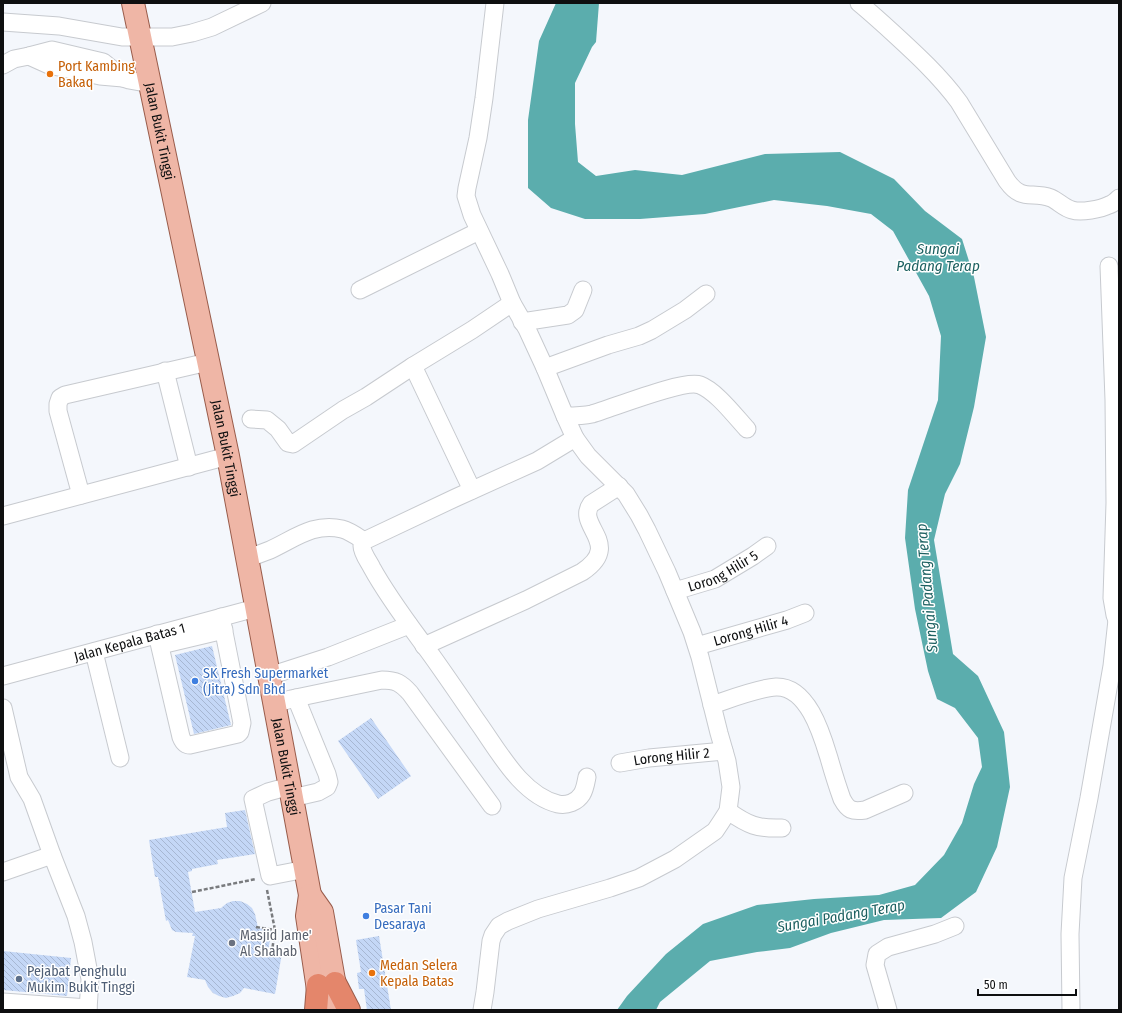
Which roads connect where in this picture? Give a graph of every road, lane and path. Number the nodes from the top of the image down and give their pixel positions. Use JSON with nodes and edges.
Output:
{"nodes":[{"id":1,"x":133,"y":3,"type":"edge"},
{"id":2,"x":262,"y":3,"type":"edge"},
{"id":3,"x":496,"y":3,"type":"edge"},
{"id":4,"x":859,"y":3,"type":"edge"},
{"id":5,"x":3,"y":22,"type":"edge"},
{"id":6,"x":140,"y":38,"type":"junction"},
{"id":7,"x":3,"y":66,"type":"edge"},
{"id":8,"x":150,"y":82,"type":"junction"},
{"id":9,"x":1119,"y":198,"type":"edge"},
{"id":10,"x":479,"y":231,"type":"junction"},
{"id":11,"x":1108,"y":266,"type":"dead end"},
{"id":12,"x":360,"y":290,"type":"dead end"},
{"id":13,"x":583,"y":290,"type":"dead end"},
{"id":14,"x":706,"y":294,"type":"dead end"},
{"id":15,"x":512,"y":303,"type":"junction"},
{"id":16,"x":522,"y":322,"type":"junction"},
{"id":17,"x":208,"y":362,"type":"junction"},
{"id":18,"x":413,"y":366,"type":"junction"},
{"id":19,"x":545,"y":368,"type":"junction"},
{"id":20,"x":165,"y":371,"type":"junction"},
{"id":21,"x":565,"y":416,"type":"junction"},
{"id":22,"x":250,"y":419,"type":"dead end"},
{"id":23,"x":747,"y":429,"type":"dead end"},
{"id":24,"x":575,"y":438,"type":"junction"},
{"id":25,"x":228,"y":456,"type":"junction"},
{"id":26,"x":189,"y":467,"type":"junction"},
{"id":27,"x":619,"y":486,"type":"junction"},
{"id":28,"x":472,"y":490,"type":"junction"},
{"id":29,"x":81,"y":495,"type":"junction"},
{"id":30,"x":3,"y":516,"type":"edge"},
{"id":31,"x":364,"y":541,"type":"junction"},
{"id":32,"x":767,"y":546,"type":"dead end"},
{"id":33,"x":246,"y":558,"type":"junction"},
{"id":34,"x":675,"y":590,"type":"junction"},
{"id":35,"x":256,"y":608,"type":"junction"},
{"id":36,"x":805,"y":613,"type":"dead end"},
{"id":37,"x":1118,"y":620,"type":"edge"},
{"id":38,"x":222,"y":623,"type":"junction"},
{"id":39,"x":408,"y":625,"type":"junction"},
{"id":40,"x":158,"y":640,"type":"junction"},
{"id":41,"x":424,"y":646,"type":"junction"},
{"id":42,"x":697,"y":646,"type":"junction"},
{"id":43,"x":94,"y":652,"type":"junction"},
{"id":44,"x":3,"y":676,"type":"edge"},
{"id":45,"x":269,"y":676,"type":"junction"},
{"id":46,"x":296,"y":698,"type":"junction"},
{"id":47,"x":274,"y":704,"type":"junction"},
{"id":48,"x":712,"y":705,"type":"junction"},
{"id":49,"x":3,"y":708,"type":"edge"},
{"id":50,"x":724,"y":751,"type":"junction"},
{"id":51,"x":120,"y":758,"type":"dead end"},
{"id":52,"x":620,"y":763,"type":"dead end"},
{"id":53,"x":587,"y":777,"type":"dead end"},
{"id":54,"x":291,"y":792,"type":"junction"},
{"id":55,"x":904,"y":793,"type":"dead end"},
{"id":56,"x":492,"y":806,"type":"dead end"},
{"id":57,"x":728,"y":811,"type":"junction"},
{"id":58,"x":782,"y":828,"type":"dead end"},
{"id":59,"x":52,"y":855,"type":"junction"},
{"id":60,"x":306,"y":869,"type":"junction"},
{"id":61,"x":3,"y":872,"type":"edge"},
{"id":62,"x":267,"y":877,"type":"junction"},
{"id":63,"x":192,"y":892,"type":"dead end"},
{"id":64,"x":955,"y":926,"type":"dead end"},
{"id":65,"x":256,"y":927,"type":"dead end"},
{"id":66,"x":275,"y":930,"type":"junction"},
{"id":67,"x":272,"y":951,"type":"dead end"},
{"id":68,"x":326,"y":984,"type":"junction"},
{"id":69,"x":3,"y":1002,"type":"edge"},
{"id":70,"x":88,"y":1009,"type":"edge"},
{"id":71,"x":316,"y":1010,"type":"edge"},
{"id":72,"x":321,"y":1010,"type":"edge"},
{"id":73,"x":339,"y":1010,"type":"edge"},
{"id":74,"x":348,"y":1010,"type":"edge"},
{"id":75,"x":482,"y":1010,"type":"edge"},
{"id":76,"x":888,"y":1010,"type":"edge"},
{"id":77,"x":1071,"y":1010,"type":"edge"}],
"edges":[{"from":1,"to":6,"type":"main road","name":"Jalan Bukit Tinggi"},
{"from":2,"to":6,"type":"street"},
{"from":3,"to":10,"type":"street"},
{"from":4,"to":9,"type":"street"},
{"from":5,"to":6,"type":"street"},
{"from":6,"to":8,"type":"main road","name":"Jalan Bukit Tinggi"},
{"from":7,"to":8,"type":"street"},
{"from":8,"to":17,"type":"main road","name":"Jalan Bukit Tinggi"},
{"from":10,"to":12,"type":"street"},
{"from":10,"to":15,"type":"street"},
{"from":11,"to":37,"type":"street"},
{"from":13,"to":16,"type":"street"},
{"from":14,"to":19,"type":"street"},
{"from":15,"to":16,"type":"street"},
{"from":15,"to":18,"type":"street"},
{"from":16,"to":19,"type":"street"},
{"from":17,"to":20,"type":"street"},
{"from":17,"to":25,"type":"main road","name":"Jalan Bukit Tinggi"},
{"from":18,"to":22,"type":"street"},
{"from":18,"to":28,"type":"street"},
{"from":19,"to":21,"type":"street"},
{"from":20,"to":26,"type":"street"},
{"from":20,"to":29,"type":"street"},
{"from":21,"to":23,"type":"street"},
{"from":21,"to":24,"type":"street"},
{"from":24,"to":27,"type":"street"},
{"from":24,"to":28,"type":"street"},
{"from":25,"to":26,"type":"street"},
{"from":25,"to":33,"type":"main road","name":"Jalan Bukit Tinggi"},
{"from":26,"to":29,"type":"street"},
{"from":27,"to":34,"type":"street"},
{"from":27,"to":41,"type":"street"},
{"from":28,"to":31,"type":"street"},
{"from":29,"to":30,"type":"street"},
{"from":31,"to":33,"type":"street"},
{"from":31,"to":39,"type":"street"},
{"from":32,"to":34,"type":"street","name":"Lorong Hilir 5"},
{"from":33,"to":35,"type":"main road","name":"Jalan Bukit Tinggi"},
{"from":34,"to":42,"type":"street"},
{"from":35,"to":38,"type":"street","name":"Jalan Kepala Batas 1"},
{"from":35,"to":45,"type":"main road","name":"Jalan Bukit Tinggi"},
{"from":36,"to":42,"type":"street","name":"Lorong Hilir 4"},
{"from":37,"to":77,"type":"street"},
{"from":38,"to":40,"type":"street","name":"Jalan Kepala Batas 1"},
{"from":38,"to":40,"type":"street"},
{"from":39,"to":41,"type":"street"},
{"from":39,"to":45,"type":"street"},
{"from":40,"to":43,"type":"street","name":"Jalan Kepala Batas 1"},
{"from":41,"to":53,"type":"street"},
{"from":42,"to":48,"type":"street"},
{"from":43,"to":44,"type":"street","name":"Jalan Kepala Batas 1"},
{"from":43,"to":51,"type":"street"},
{"from":45,"to":47,"type":"main road","name":"Jalan Bukit Tinggi"},
{"from":46,"to":47,"type":"street"},
{"from":46,"to":54,"type":"street"},
{"from":46,"to":56,"type":"street"},
{"from":47,"to":54,"type":"main road","name":"Jalan Bukit Tinggi"},
{"from":48,"to":50,"type":"street"},
{"from":48,"to":55,"type":"street"},
{"from":49,"to":59,"type":"street"},
{"from":50,"to":52,"type":"street","name":"Lorong Hilir 2"},
{"from":50,"to":57,"type":"street"},
{"from":54,"to":60,"type":"main road","name":"Jalan Bukit Tinggi"},
{"from":54,"to":62,"type":"street"},
{"from":57,"to":58,"type":"street"},
{"from":57,"to":75,"type":"street"},
{"from":59,"to":61,"type":"street"},
{"from":59,"to":70,"type":"street"},
{"from":60,"to":62,"type":"street"},
{"from":60,"to":68,"type":"main road","name":"Jalan Bukit Tinggi"},
{"from":62,"to":63,"type":"path"},
{"from":62,"to":66,"type":"path"},
{"from":64,"to":76,"type":"street"},
{"from":65,"to":66,"type":"path"},
{"from":66,"to":67,"type":"path"},
{"from":68,"to":71,"type":"highway"},
{"from":68,"to":72,"type":"main road","name":"Jalan Bukit Tinggi"},
{"from":68,"to":73,"type":"main road","name":"Jalan Bukit Tinggi"},
{"from":68,"to":74,"type":"highway"},
{"from":69,"to":70,"type":"street"}]}
